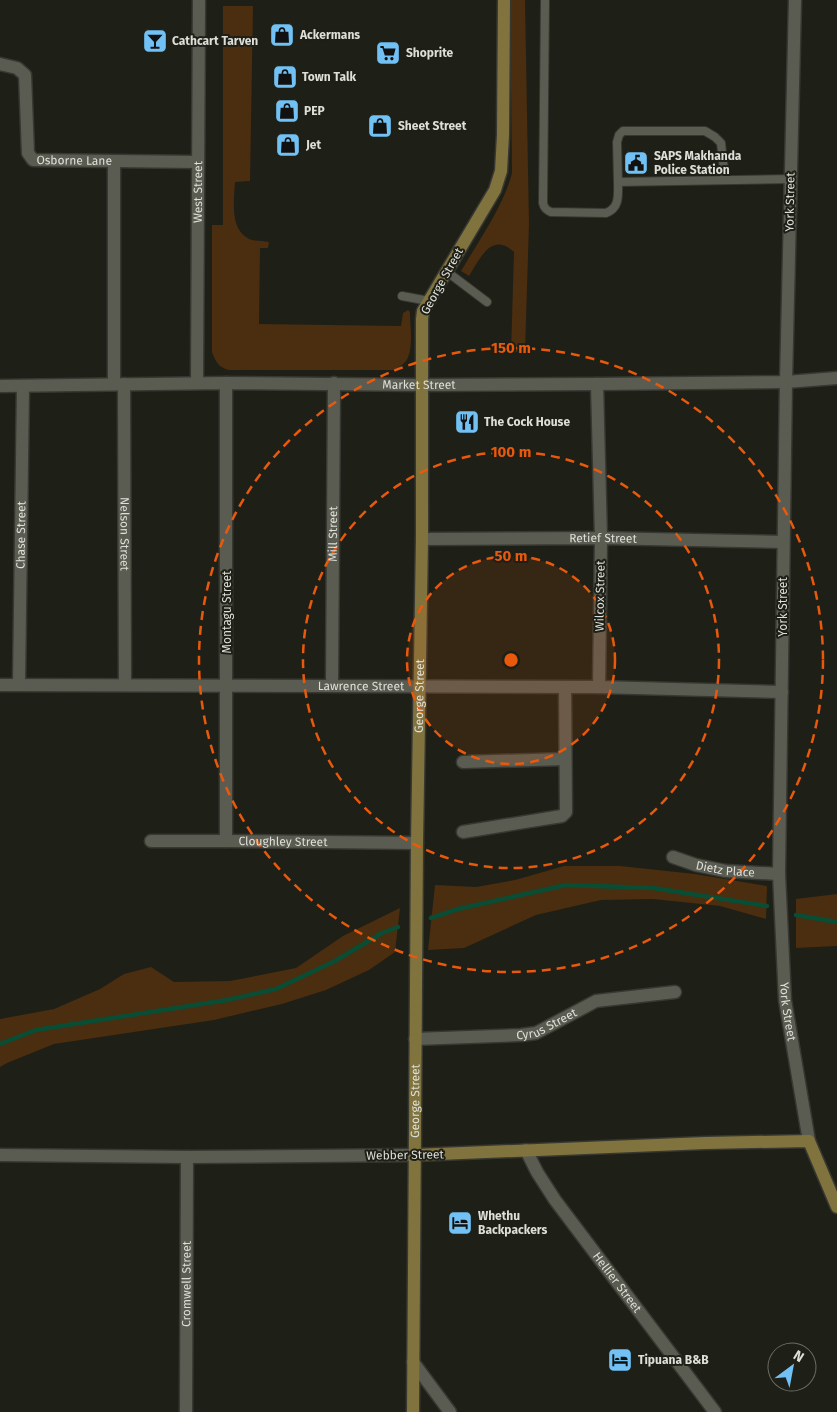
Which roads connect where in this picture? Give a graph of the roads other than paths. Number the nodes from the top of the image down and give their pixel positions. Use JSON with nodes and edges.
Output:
{"nodes":[{"id":1,"x":199,"y":0,"type":"edge"},
{"id":2,"x":504,"y":0,"type":"edge"},
{"id":3,"x":545,"y":0,"type":"edge"},
{"id":4,"x":795,"y":0,"type":"edge"},
{"id":5,"x":0,"y":65,"type":"edge"},
{"id":6,"x":114,"y":162,"type":"junction"},
{"id":7,"x":198,"y":162,"type":"junction"},
{"id":8,"x":791,"y":179,"type":"junction"},
{"id":9,"x":725,"y":180,"type":"junction"},
{"id":10,"x":618,"y":182,"type":"junction"},
{"id":11,"x":446,"y":271,"type":"junction"},
{"id":12,"x":402,"y":296,"type":"dead end"},
{"id":13,"x":429,"y":301,"type":"junction"},
{"id":14,"x":487,"y":302,"type":"dead end"},
{"id":15,"x":837,"y":378,"type":"edge"},
{"id":16,"x":786,"y":382,"type":"junction"},
{"id":17,"x":197,"y":383,"type":"junction"},
{"id":18,"x":226,"y":383,"type":"junction"},
{"id":19,"x":334,"y":383,"type":"junction"},
{"id":20,"x":119,"y":384,"type":"junction"},
{"id":21,"x":597,"y":384,"type":"junction"},
{"id":22,"x":422,"y":385,"type":"junction"},
{"id":23,"x":0,"y":386,"type":"edge"},
{"id":24,"x":23,"y":386,"type":"junction"},
{"id":25,"x":601,"y":538,"type":"junction"},
{"id":26,"x":422,"y":539,"type":"junction"},
{"id":27,"x":783,"y":542,"type":"junction"},
{"id":28,"x":19,"y":684,"type":"junction"},
{"id":29,"x":0,"y":685,"type":"edge"},
{"id":30,"x":125,"y":685,"type":"junction"},
{"id":31,"x":227,"y":685,"type":"junction"},
{"id":32,"x":332,"y":686,"type":"junction"},
{"id":33,"x":565,"y":687,"type":"junction"},
{"id":34,"x":599,"y":687,"type":"junction"},
{"id":35,"x":420,"y":688,"type":"junction"},
{"id":36,"x":782,"y":692,"type":"junction"},
{"id":37,"x":566,"y":759,"type":"junction"},
{"id":38,"x":463,"y":762,"type":"dead end"},
{"id":39,"x":463,"y":832,"type":"dead end"},
{"id":40,"x":226,"y":840,"type":"junction"},
{"id":41,"x":151,"y":841,"type":"dead end"},
{"id":42,"x":417,"y":843,"type":"junction"},
{"id":43,"x":673,"y":857,"type":"dead end"},
{"id":44,"x":779,"y":874,"type":"junction"},
{"id":45,"x":675,"y":992,"type":"dead end"},
{"id":46,"x":415,"y":1039,"type":"junction"},
{"id":47,"x":809,"y":1141,"type":"junction"},
{"id":48,"x":526,"y":1150,"type":"junction"},
{"id":49,"x":0,"y":1155,"type":"edge"},
{"id":50,"x":416,"y":1155,"type":"junction"},
{"id":51,"x":187,"y":1157,"type":"junction"},
{"id":52,"x":837,"y":1207,"type":"edge"},
{"id":53,"x":413,"y":1362,"type":"junction"},
{"id":54,"x":186,"y":1412,"type":"edge"},
{"id":55,"x":413,"y":1412,"type":"edge"},
{"id":56,"x":450,"y":1412,"type":"edge"},
{"id":57,"x":715,"y":1412,"type":"edge"}],
"edges":[{"from":1,"to":7,"type":"street","name":"West Street"},
{"from":2,"to":11,"type":"main road","name":"George Street"},
{"from":3,"to":10,"type":"lane"},
{"from":4,"to":8,"type":"street","name":"York Street"},
{"from":5,"to":6,"type":"street","name":"Osborne Lane"},
{"from":6,"to":7,"type":"street","name":"Osborne Lane"},
{"from":6,"to":20,"type":"street","name":"Nelson Street"},
{"from":7,"to":17,"type":"street","name":"West Street"},
{"from":8,"to":9,"type":"lane"},
{"from":8,"to":16,"type":"street","name":"York Street"},
{"from":9,"to":10,"type":"lane"},
{"from":9,"to":10,"type":"lane"},
{"from":11,"to":13,"type":"main road","name":"George Street"},
{"from":11,"to":14,"type":"lane"},
{"from":12,"to":13,"type":"lane"},
{"from":13,"to":22,"type":"main road","name":"George Street"},
{"from":15,"to":16,"type":"street","name":"Market Street"},
{"from":16,"to":21,"type":"street","name":"Market Street"},
{"from":16,"to":27,"type":"street","name":"York Street"},
{"from":17,"to":18,"type":"street","name":"Market Street"},
{"from":17,"to":20,"type":"street","name":"Market Street"},
{"from":18,"to":19,"type":"street","name":"Market Street"},
{"from":18,"to":31,"type":"street","name":"Montagu Street"},
{"from":19,"to":22,"type":"street","name":"Market Street"},
{"from":19,"to":32,"type":"street","name":"Mill Street"},
{"from":20,"to":24,"type":"street","name":"Market Street"},
{"from":20,"to":30,"type":"street","name":"Nelson Street"},
{"from":21,"to":22,"type":"street","name":"Market Street"},
{"from":21,"to":25,"type":"street","name":"Wilcox Street"},
{"from":22,"to":26,"type":"main road","name":"George Street"},
{"from":23,"to":24,"type":"street","name":"Market Street"},
{"from":24,"to":28,"type":"street","name":"Chase Street"},
{"from":25,"to":26,"type":"street","name":"Retief Street"},
{"from":25,"to":27,"type":"street","name":"Retief Street"},
{"from":25,"to":34,"type":"street","name":"Wilcox Street"},
{"from":26,"to":35,"type":"main road","name":"George Street"},
{"from":27,"to":36,"type":"street","name":"York Street"},
{"from":28,"to":29,"type":"street","name":"Lawrence Street"},
{"from":28,"to":30,"type":"street","name":"Lawrence Street"},
{"from":30,"to":31,"type":"street","name":"Lawrence Street"},
{"from":31,"to":32,"type":"street","name":"Lawrence Street"},
{"from":31,"to":40,"type":"street","name":"Montagu Street"},
{"from":32,"to":35,"type":"street","name":"Lawrence Street"},
{"from":33,"to":34,"type":"street","name":"Lawrence Street"},
{"from":33,"to":35,"type":"street","name":"Lawrence Street"},
{"from":33,"to":37,"type":"street"},
{"from":34,"to":36,"type":"street","name":"Lawrence Street"},
{"from":35,"to":42,"type":"main road","name":"George Street"},
{"from":36,"to":44,"type":"street","name":"York Street"},
{"from":37,"to":38,"type":"street"},
{"from":37,"to":39,"type":"street"},
{"from":40,"to":41,"type":"street","name":"Cloughley Street"},
{"from":40,"to":42,"type":"street","name":"Cloughley Street"},
{"from":42,"to":46,"type":"main road","name":"George Street"},
{"from":43,"to":44,"type":"street","name":"Dietz Place"},
{"from":44,"to":47,"type":"street","name":"York Street"},
{"from":45,"to":46,"type":"street","name":"Cyrus Street"},
{"from":46,"to":50,"type":"main road","name":"George Street"},
{"from":47,"to":48,"type":"main road","name":"Webber Street"},
{"from":47,"to":52,"type":"main road","name":"York Street"},
{"from":48,"to":50,"type":"main road","name":"Webber Street"},
{"from":48,"to":57,"type":"street","name":"Hellier Street"},
{"from":49,"to":51,"type":"street","name":"Webber Street"},
{"from":50,"to":51,"type":"street","name":"Webber Street"},
{"from":50,"to":53,"type":"main road","name":"George Street"},
{"from":51,"to":54,"type":"street","name":"Cromwell Street"},
{"from":53,"to":55,"type":"main road","name":"George Street"},
{"from":53,"to":56,"type":"street"}]}
